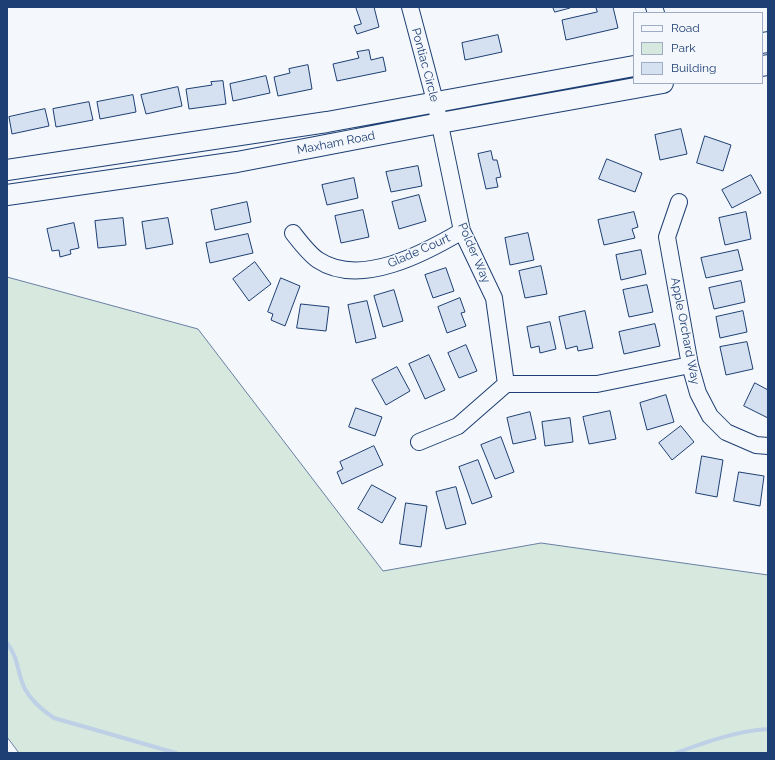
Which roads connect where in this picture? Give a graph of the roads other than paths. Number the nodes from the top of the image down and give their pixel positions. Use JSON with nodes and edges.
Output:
{"nodes":[{"id":1,"x":410,"y":7,"type":"edge"},
{"id":2,"x":633,"y":66,"type":"edge"},
{"id":3,"x":657,"y":84,"type":"edge"},
{"id":4,"x":435,"y":101,"type":"junction"},
{"id":5,"x":440,"y":123,"type":"junction"},
{"id":6,"x":7,"y":170,"type":"edge"},
{"id":7,"x":7,"y":195,"type":"edge"},
{"id":8,"x":679,"y":202,"type":"dead end"},
{"id":9,"x":462,"y":231,"type":"junction"},
{"id":10,"x":293,"y":233,"type":"dead end"},
{"id":11,"x":690,"y":365,"type":"junction"},
{"id":12,"x":506,"y":384,"type":"junction"},
{"id":13,"x":419,"y":442,"type":"dead end"},
{"id":14,"x":768,"y":446,"type":"edge"}],
"edges":[{"from":1,"to":4,"type":"street","name":"Pontiac Circle"},
{"from":2,"to":4,"type":"main road","name":"Maxham Road"},
{"from":3,"to":5,"type":"main road","name":"Maxham Road"},
{"from":4,"to":5,"type":"street","name":"Pontiac Circle"},
{"from":4,"to":6,"type":"main road","name":"Maxham Road"},
{"from":5,"to":7,"type":"main road","name":"Maxham Road"},
{"from":5,"to":9,"type":"street","name":"Polder Way"},
{"from":8,"to":11,"type":"street","name":"Apple Orchard Way"},
{"from":9,"to":10,"type":"street","name":"Glade Court"},
{"from":9,"to":12,"type":"street","name":"Polder Way"},
{"from":11,"to":12,"type":"street"},
{"from":11,"to":14,"type":"street","name":"Apple Orchard Way"},
{"from":12,"to":13,"type":"street"}]}
